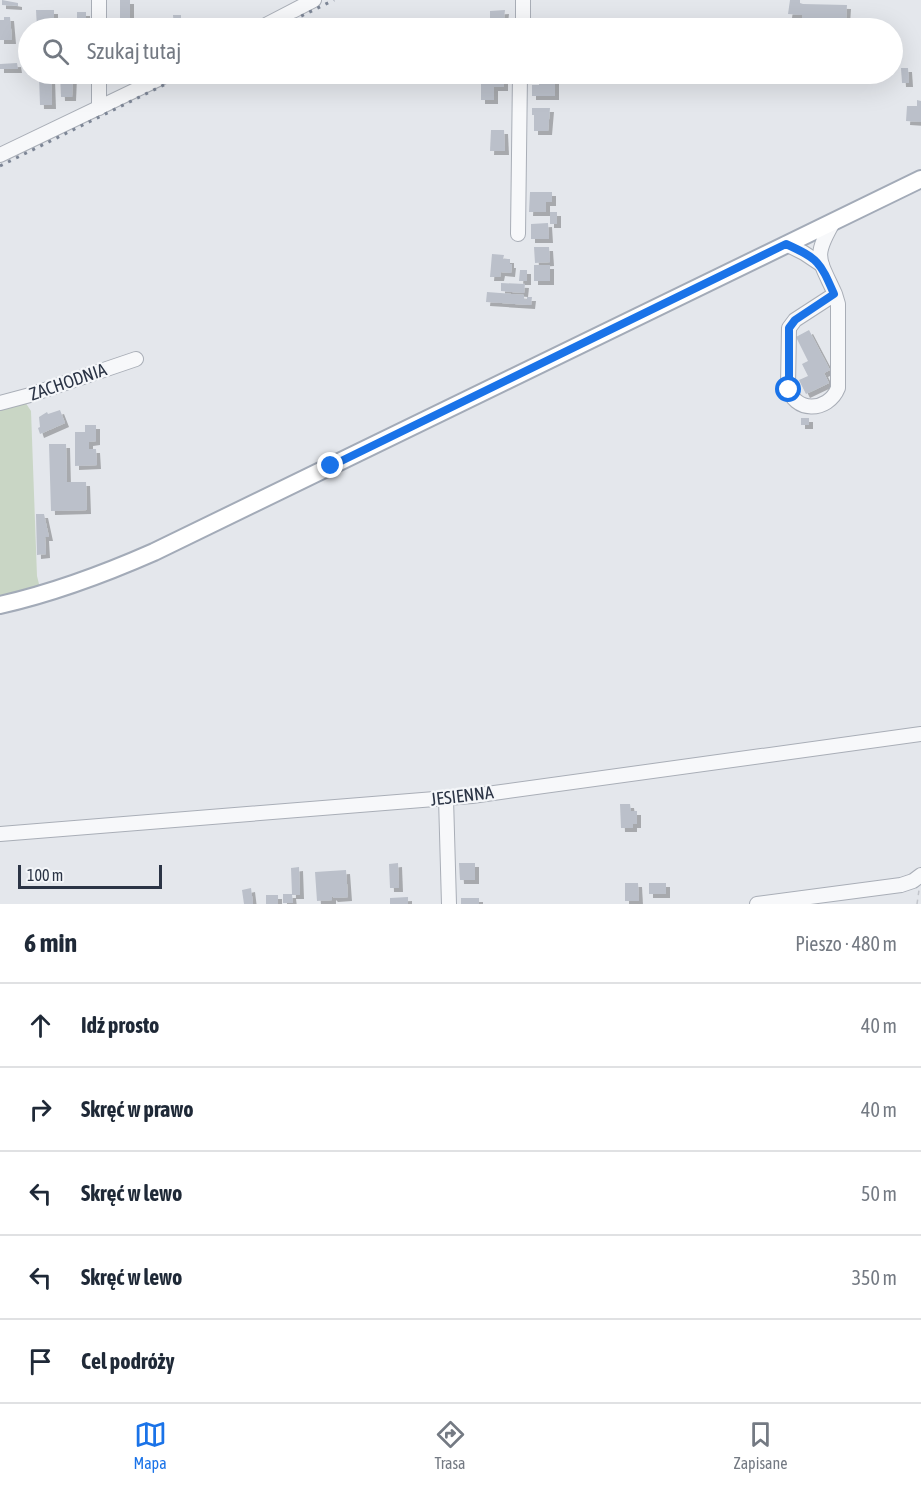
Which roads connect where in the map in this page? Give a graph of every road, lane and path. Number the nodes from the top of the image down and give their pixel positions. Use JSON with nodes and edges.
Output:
{"nodes":[{"id":1,"x":99,"y":0,"type":"edge"},
{"id":2,"x":314,"y":0,"type":"edge"},
{"id":3,"x":523,"y":0,"type":"edge"},
{"id":4,"x":99,"y":18,"type":"edge"},
{"id":5,"x":279,"y":18,"type":"edge"},
{"id":6,"x":523,"y":18,"type":"edge"},
{"id":7,"x":99,"y":84,"type":"edge"},
{"id":8,"x":148,"y":84,"type":"edge"},
{"id":9,"x":520,"y":84,"type":"edge"},
{"id":10,"x":99,"y":108,"type":"junction"},
{"id":11,"x":0,"y":155,"type":"edge"},
{"id":12,"x":921,"y":179,"type":"edge"},
{"id":13,"x":834,"y":221,"type":"junction"},
{"id":14,"x":518,"y":234,"type":"dead end"},
{"id":15,"x":786,"y":244,"type":"junction"},
{"id":16,"x":822,"y":265,"type":"junction"},
{"id":17,"x":834,"y":294,"type":"junction"},
{"id":18,"x":136,"y":359,"type":"dead end"},
{"id":19,"x":0,"y":403,"type":"edge"},
{"id":20,"x":0,"y":605,"type":"edge"},
{"id":21,"x":921,"y":734,"type":"edge"},
{"id":22,"x":446,"y":798,"type":"junction"},
{"id":23,"x":0,"y":834,"type":"edge"},
{"id":24,"x":921,"y":875,"type":"edge"},
{"id":25,"x":449,"y":904,"type":"edge"},
{"id":26,"x":757,"y":904,"type":"edge"}],
"edges":[{"from":1,"to":4,"type":"street"},
{"from":2,"to":5,"type":"street"},
{"from":3,"to":6,"type":"street"},
{"from":7,"to":10,"type":"street"},
{"from":8,"to":10,"type":"street"},
{"from":9,"to":14,"type":"street"},
{"from":10,"to":11,"type":"street"},
{"from":12,"to":13,"type":"main road"},
{"from":13,"to":15,"type":"main road"},
{"from":13,"to":16,"type":"street"},
{"from":15,"to":16,"type":"street"},
{"from":15,"to":20,"type":"main road"},
{"from":16,"to":17,"type":"street"},
{"from":17,"to":17,"type":"street"},
{"from":18,"to":19,"type":"street","name":"ZACHODNIA"},
{"from":21,"to":22,"type":"street","name":"JESIENNA"},
{"from":22,"to":23,"type":"street","name":"JESIENNA"},
{"from":22,"to":25,"type":"street"},
{"from":24,"to":26,"type":"street"}]}
